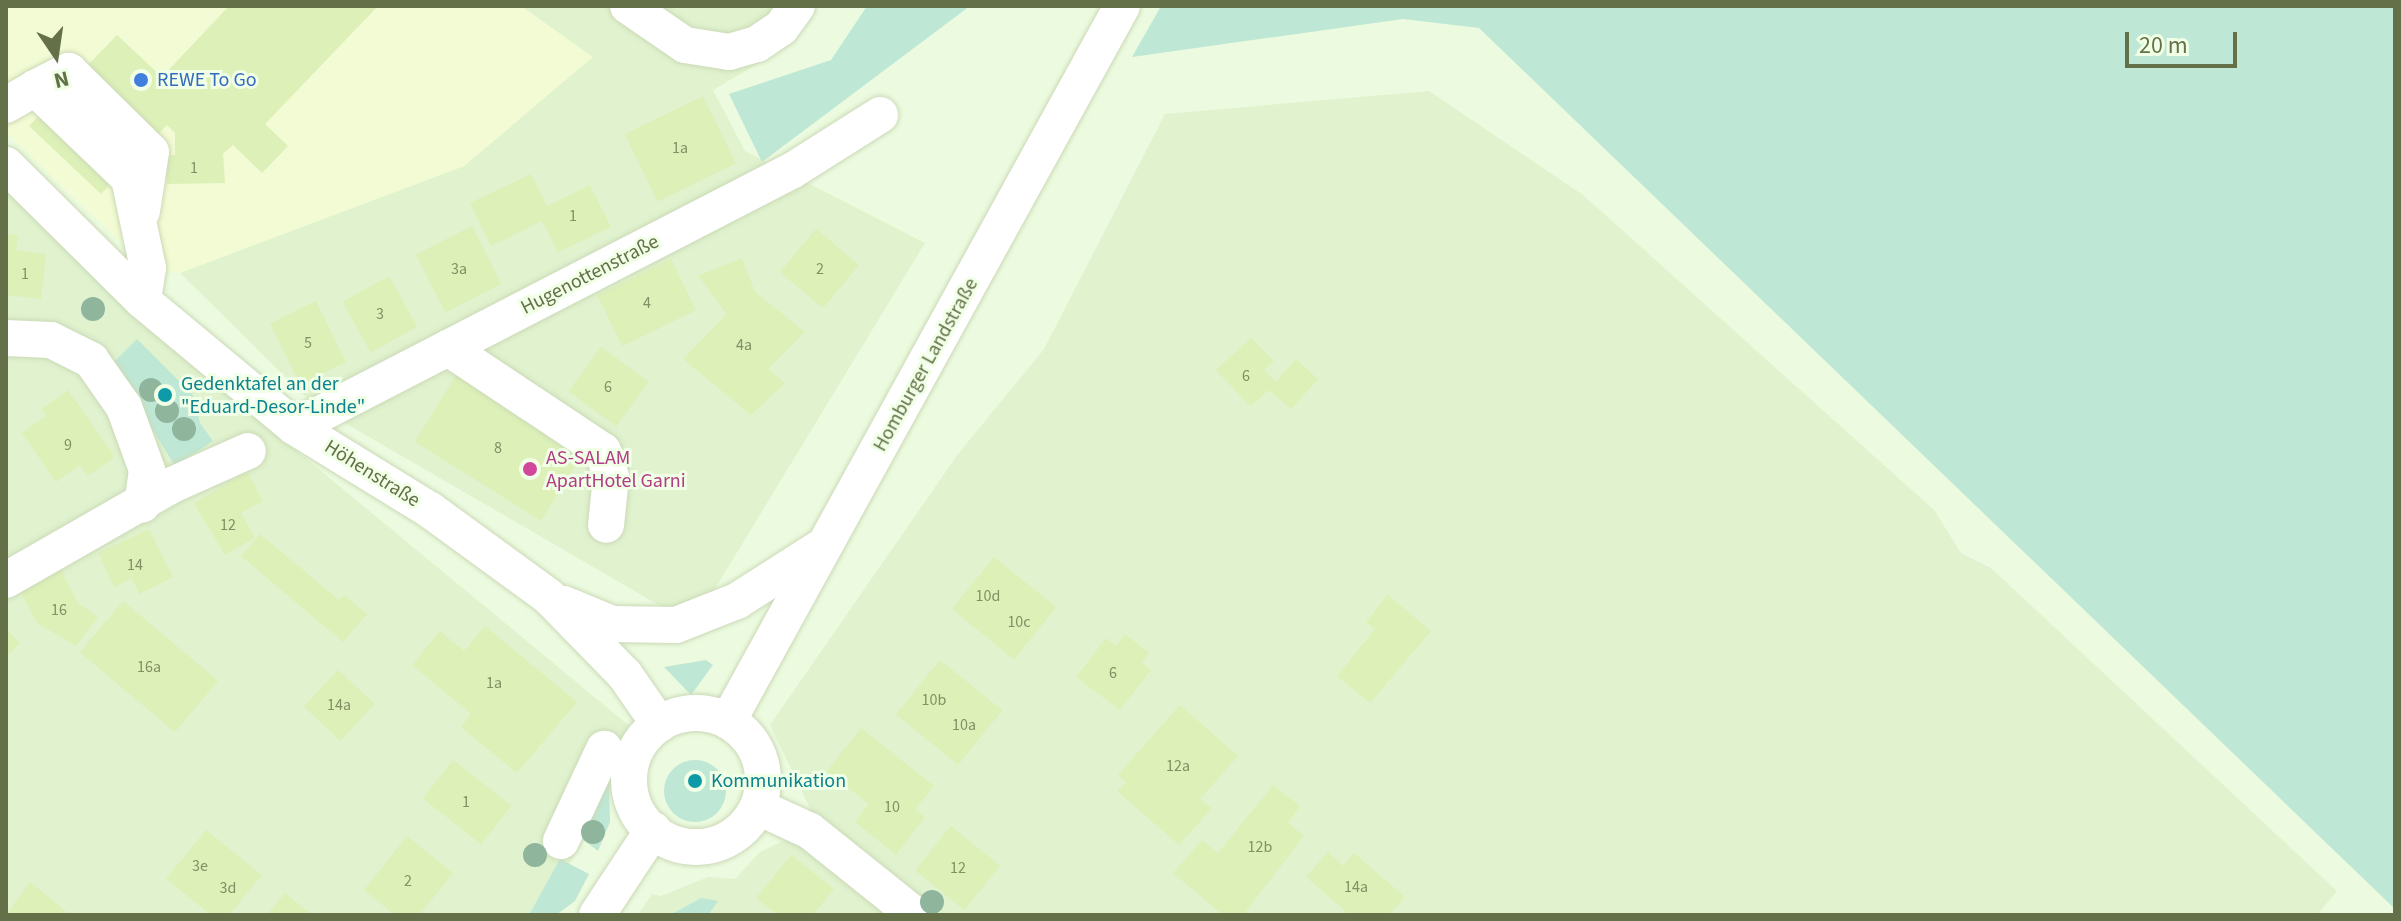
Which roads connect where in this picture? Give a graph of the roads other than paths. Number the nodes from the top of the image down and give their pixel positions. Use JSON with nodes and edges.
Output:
{"nodes":[{"id":1,"x":628,"y":6,"type":"edge"},
{"id":2,"x":797,"y":6,"type":"edge"},
{"id":3,"x":1122,"y":6,"type":"edge"},
{"id":4,"x":20,"y":96,"type":"edge"},
{"id":5,"x":880,"y":115,"type":"dead end"},
{"id":6,"x":6,"y":165,"type":"edge"},
{"id":7,"x":143,"y":301,"type":"junction"},
{"id":8,"x":6,"y":338,"type":"edge"},
{"id":9,"x":448,"y":348,"type":"junction"},
{"id":10,"x":295,"y":427,"type":"junction"},
{"id":11,"x":248,"y":451,"type":"dead end"},
{"id":12,"x":142,"y":505,"type":"junction"},
{"id":13,"x":606,"y":525,"type":"dead end"},
{"id":14,"x":825,"y":545,"type":"junction"},
{"id":15,"x":6,"y":580,"type":"edge"},
{"id":16,"x":548,"y":596,"type":"junction"},
{"id":17,"x":728,"y":721,"type":"junction"},
{"id":18,"x":659,"y":724,"type":"junction"},
{"id":19,"x":604,"y":749,"type":"dead end"},
{"id":20,"x":758,"y":807,"type":"junction"},
{"id":21,"x":653,"y":830,"type":"junction"},
{"id":22,"x":561,"y":841,"type":"dead end"},
{"id":23,"x":597,"y":915,"type":"edge"},
{"id":24,"x":915,"y":915,"type":"edge"}],
"edges":[{"from":1,"to":2,"type":"street"},
{"from":3,"to":14,"type":"street","name":"Homburger Landstraße"},
{"from":4,"to":7,"type":"street"},
{"from":5,"to":9,"type":"street","name":"Hugenottenstraße"},
{"from":6,"to":7,"type":"street","name":"Höhenstraße"},
{"from":7,"to":10,"type":"street","name":"Höhenstraße"},
{"from":8,"to":12,"type":"street"},
{"from":9,"to":10,"type":"street","name":"Hugenottenstraße"},
{"from":9,"to":13,"type":"street"},
{"from":10,"to":16,"type":"street","name":"Höhenstraße"},
{"from":11,"to":12,"type":"street"},
{"from":12,"to":15,"type":"street"},
{"from":14,"to":16,"type":"street"},
{"from":14,"to":17,"type":"street","name":"Homburger Landstraße"},
{"from":16,"to":18,"type":"street","name":"Höhenstraße"},
{"from":17,"to":18,"type":"street"},
{"from":17,"to":20,"type":"street"},
{"from":18,"to":21,"type":"street"},
{"from":19,"to":22,"type":"street"},
{"from":20,"to":21,"type":"street"},
{"from":20,"to":24,"type":"street"},
{"from":21,"to":23,"type":"street"}]}
